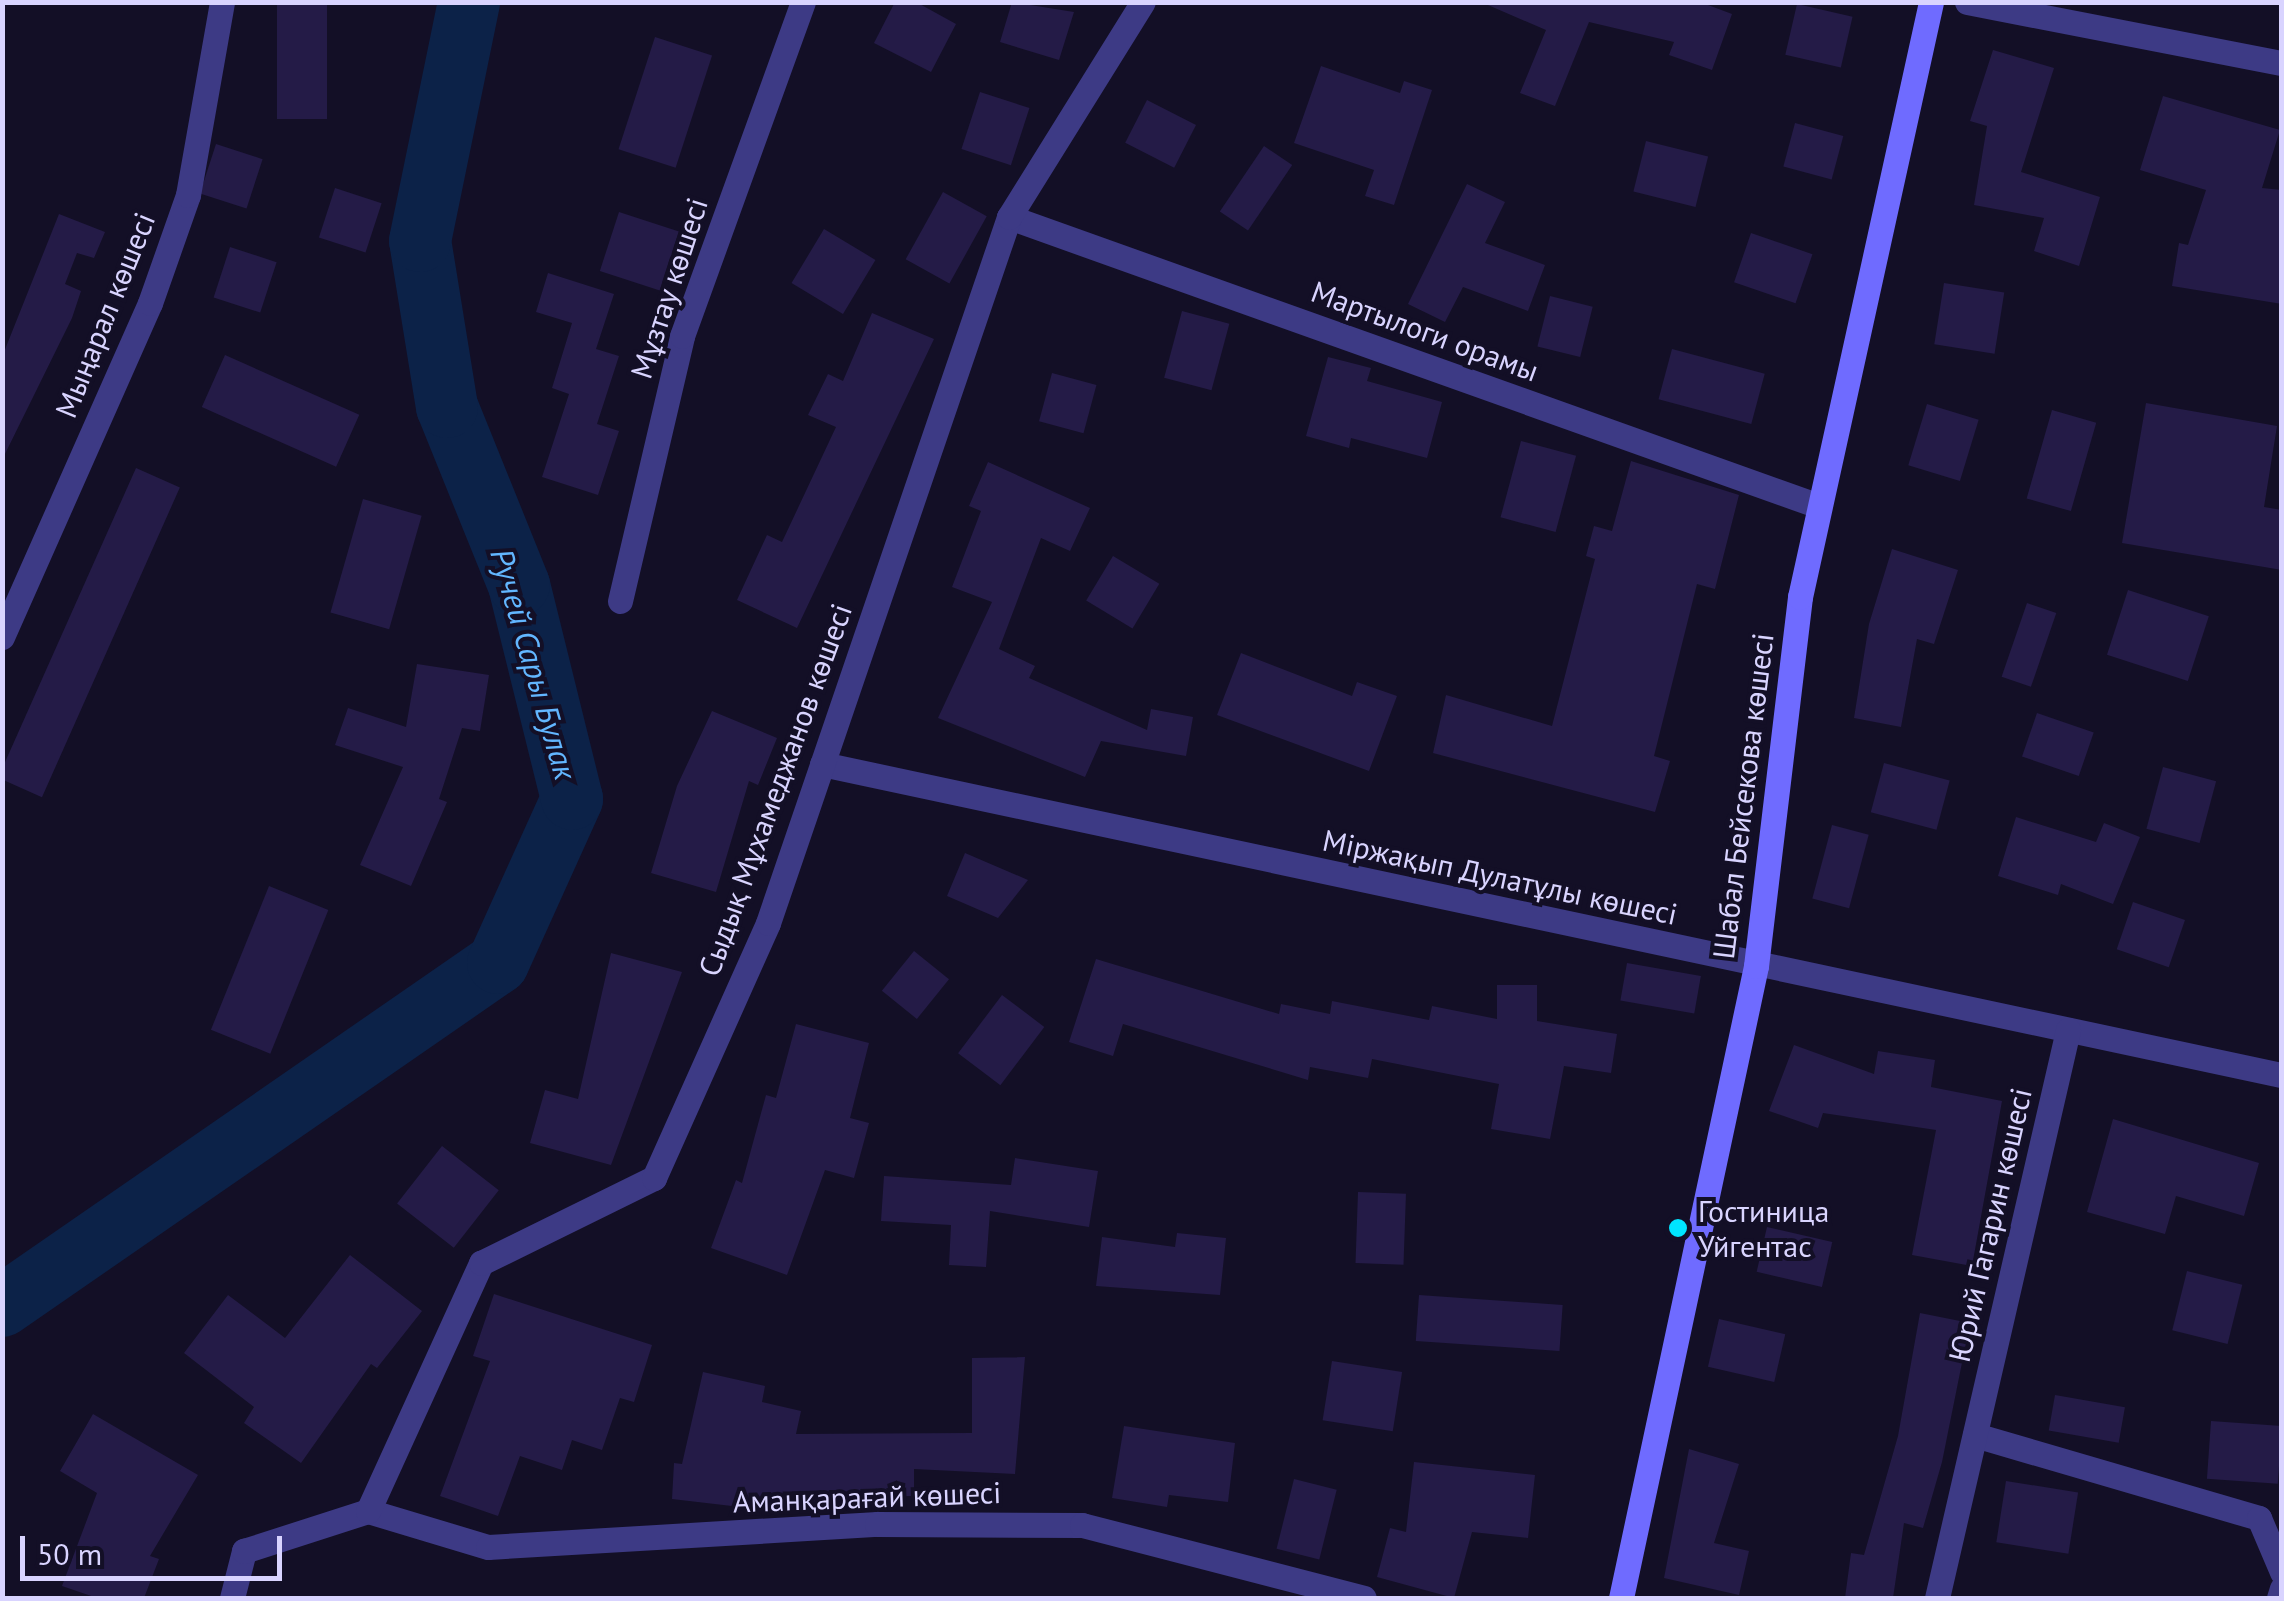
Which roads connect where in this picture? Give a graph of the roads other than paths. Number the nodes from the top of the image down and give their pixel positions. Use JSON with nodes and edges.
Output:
{"nodes":[{"id":1,"x":222,"y":2,"type":"edge"},
{"id":2,"x":803,"y":2,"type":"edge"},
{"id":3,"x":1143,"y":2,"type":"edge"},
{"id":4,"x":1931,"y":2,"type":"edge"},
{"id":5,"x":1967,"y":2,"type":"edge"},
{"id":6,"x":2282,"y":63,"type":"edge"},
{"id":7,"x":1009,"y":217,"type":"junction"},
{"id":8,"x":1819,"y":506,"type":"junction"},
{"id":9,"x":620,"y":600,"type":"dead end"},
{"id":10,"x":2,"y":637,"type":"edge"},
{"id":11,"x":822,"y":764,"type":"junction"},
{"id":12,"x":1756,"y":966,"type":"junction"},
{"id":13,"x":2068,"y":1030,"type":"junction"},
{"id":14,"x":2282,"y":1076,"type":"edge"},
{"id":15,"x":1976,"y":1434,"type":"junction"},
{"id":16,"x":368,"y":1511,"type":"junction"},
{"id":17,"x":2282,"y":1572,"type":"edge"},
{"id":18,"x":2282,"y":1588,"type":"edge"},
{"id":19,"x":232,"y":1598,"type":"edge"},
{"id":20,"x":1364,"y":1598,"type":"edge"},
{"id":21,"x":1622,"y":1598,"type":"edge"},
{"id":22,"x":1937,"y":1598,"type":"edge"},
{"id":23,"x":2280,"y":1598,"type":"edge"}],
"edges":[{"from":1,"to":10,"type":"street","name":"Мыңарал көшесі"},
{"from":2,"to":9,"type":"street","name":"Мұзтау көшесі"},
{"from":3,"to":7,"type":"street","name":"Сыдық Мұхамеджанов көшесі"},
{"from":4,"to":8,"type":"main road","name":"Шабал Бейсекова көшесі"},
{"from":5,"to":6,"type":"street"},
{"from":7,"to":8,"type":"street","name":"Мартылоги орамы"},
{"from":7,"to":11,"type":"street","name":"Сыдық Мұхамеджанов көшесі"},
{"from":8,"to":12,"type":"main road","name":"Шабал Бейсекова көшесі"},
{"from":11,"to":12,"type":"street","name":"Міржақып Дулатұлы көшесі"},
{"from":11,"to":16,"type":"street","name":"Сыдық Мұхамеджанов көшесі"},
{"from":12,"to":13,"type":"street","name":"Міржақып Дулатұлы көшесі"},
{"from":12,"to":21,"type":"main road","name":"Шабал Бейсекова көшесі"},
{"from":13,"to":14,"type":"street","name":"Міржақып Дулатұлы көшесі"},
{"from":13,"to":15,"type":"street","name":"Юрий Гагарин көшесі"},
{"from":15,"to":17,"type":"street"},
{"from":15,"to":22,"type":"street","name":"Юрий Гагарин көшесі"},
{"from":16,"to":19,"type":"street"},
{"from":16,"to":20,"type":"street","name":"Аманқарағай көшесі"},
{"from":18,"to":23,"type":"street"}]}
